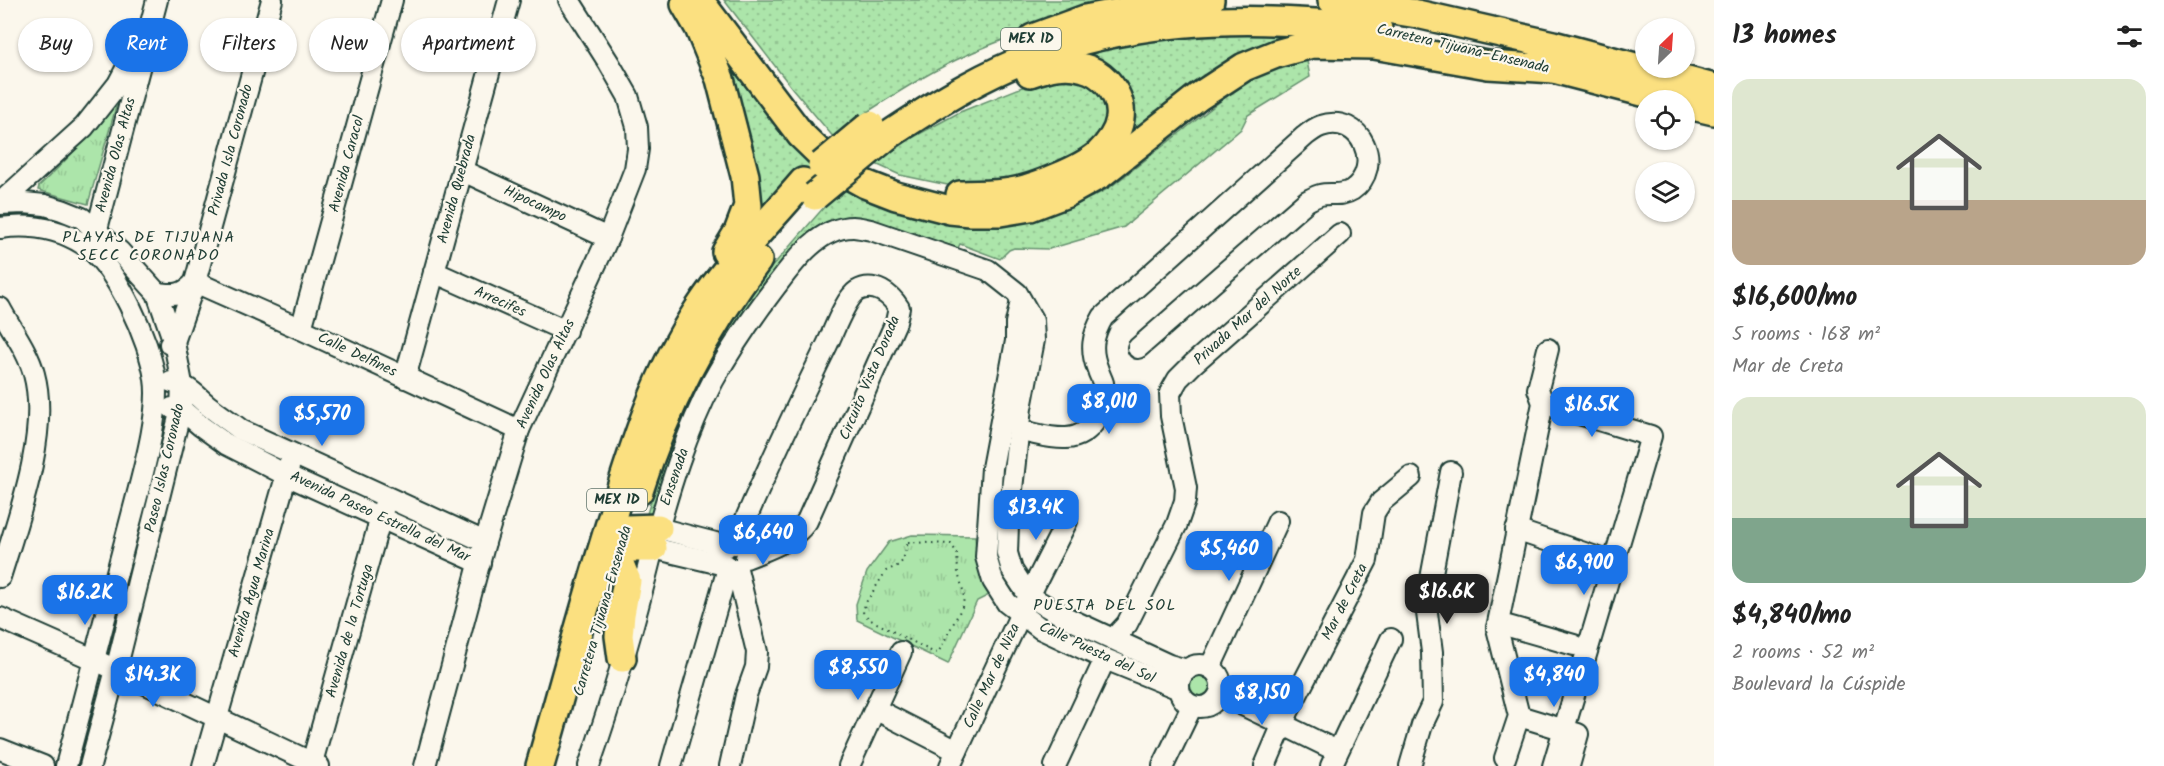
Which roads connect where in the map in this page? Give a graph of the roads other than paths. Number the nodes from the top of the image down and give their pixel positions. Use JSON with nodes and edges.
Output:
{"nodes":[{"id":1,"x":157,"y":0,"type":"edge"},
{"id":2,"x":272,"y":0,"type":"edge"},
{"id":3,"x":392,"y":0,"type":"edge"},
{"id":4,"x":509,"y":0,"type":"edge"},
{"id":5,"x":569,"y":0,"type":"edge"},
{"id":6,"x":683,"y":0,"type":"edge"},
{"id":7,"x":699,"y":0,"type":"edge"},
{"id":8,"x":715,"y":0,"type":"edge"},
{"id":9,"x":1210,"y":0,"type":"edge"},
{"id":10,"x":1332,"y":0,"type":"edge"},
{"id":11,"x":1424,"y":0,"type":"edge"},
{"id":12,"x":152,"y":18,"type":"edge"},
{"id":13,"x":1554,"y":57,"type":"junction"},
{"id":14,"x":125,"y":72,"type":"edge"},
{"id":15,"x":137,"y":72,"type":"edge"},
{"id":16,"x":1714,"y":88,"type":"edge"},
{"id":17,"x":1645,"y":90,"type":"edge"},
{"id":18,"x":940,"y":100,"type":"junction"},
{"id":19,"x":1695,"y":107,"type":"edge"},
{"id":20,"x":1714,"y":111,"type":"edge"},
{"id":21,"x":878,"y":131,"type":"junction"},
{"id":22,"x":463,"y":171,"type":"junction"},
{"id":23,"x":809,"y":189,"type":"junction"},
{"id":24,"x":0,"y":204,"type":"edge"},
{"id":25,"x":0,"y":228,"type":"edge"},
{"id":26,"x":836,"y":230,"type":"joint"},
{"id":27,"x":1340,"y":234,"type":"dead end"},
{"id":28,"x":91,"y":237,"type":"junction"},
{"id":29,"x":608,"y":238,"type":"junction"},
{"id":30,"x":434,"y":272,"type":"junction"},
{"id":31,"x":195,"y":282,"type":"junction"},
{"id":32,"x":157,"y":294,"type":"junction"},
{"id":33,"x":1021,"y":301,"type":"junction"},
{"id":34,"x":0,"y":308,"type":"edge"},
{"id":35,"x":699,"y":308,"type":"junction"},
{"id":36,"x":302,"y":329,"type":"junction"},
{"id":37,"x":566,"y":331,"type":"junction"},
{"id":38,"x":174,"y":342,"type":"junction"},
{"id":39,"x":1138,"y":348,"type":"dead end"},
{"id":40,"x":1548,"y":349,"type":"dead end"},
{"id":41,"x":148,"y":353,"type":"junction"},
{"id":42,"x":405,"y":378,"type":"junction"},
{"id":43,"x":156,"y":380,"type":"junction"},
{"id":44,"x":182,"y":384,"type":"junction"},
{"id":45,"x":1543,"y":403,"type":"junction"},
{"id":46,"x":154,"y":406,"type":"junction"},
{"id":47,"x":181,"y":409,"type":"junction"},
{"id":48,"x":519,"y":430,"type":"junction"},
{"id":49,"x":1020,"y":430,"type":"junction"},
{"id":50,"x":292,"y":455,"type":"junction"},
{"id":51,"x":992,"y":468,"type":"junction"},
{"id":52,"x":1014,"y":470,"type":"junction"},
{"id":53,"x":1451,"y":472,"type":"dead end"},
{"id":54,"x":286,"y":475,"type":"junction"},
{"id":55,"x":1411,"y":477,"type":"dead end"},
{"id":56,"x":387,"y":496,"type":"junction"},
{"id":57,"x":382,"y":518,"type":"junction"},
{"id":58,"x":1067,"y":521,"type":"dead end"},
{"id":59,"x":1278,"y":521,"type":"dead end"},
{"id":60,"x":1516,"y":530,"type":"junction"},
{"id":61,"x":656,"y":538,"type":"junction"},
{"id":62,"x":485,"y":542,"type":"junction"},
{"id":63,"x":622,"y":545,"type":"junction"},
{"id":64,"x":733,"y":558,"type":"junction"},
{"id":65,"x":1602,"y":559,"type":"dead end"},
{"id":66,"x":480,"y":563,"type":"junction"},
{"id":67,"x":0,"y":576,"type":"edge"},
{"id":68,"x":1029,"y":596,"type":"junction"},
{"id":69,"x":1021,"y":615,"type":"junction"},
{"id":70,"x":0,"y":618,"type":"edge"},
{"id":71,"x":1497,"y":628,"type":"junction"},
{"id":72,"x":1113,"y":639,"type":"junction"},
{"id":73,"x":1391,"y":639,"type":"dead end"},
{"id":74,"x":1574,"y":645,"type":"dead end"},
{"id":75,"x":901,"y":652,"type":"dead end"},
{"id":76,"x":622,"y":658,"type":"junction"},
{"id":77,"x":1105,"y":659,"type":"junction"},
{"id":78,"x":95,"y":660,"type":"junction"},
{"id":79,"x":1210,"y":668,"type":"junction"},
{"id":80,"x":116,"y":670,"type":"junction"},
{"id":81,"x":1186,"y":670,"type":"junction"},
{"id":82,"x":1179,"y":689,"type":"junction"},
{"id":83,"x":1220,"y":694,"type":"junction"},
{"id":84,"x":1192,"y":706,"type":"junction"},
{"id":85,"x":875,"y":709,"type":"junction"},
{"id":86,"x":1519,"y":716,"type":"junction"},
{"id":87,"x":216,"y":717,"type":"junction"},
{"id":88,"x":1283,"y":725,"type":"junction"},
{"id":89,"x":1571,"y":732,"type":"junction"},
{"id":90,"x":0,"y":749,"type":"edge"},
{"id":91,"x":1505,"y":758,"type":"dead end"},
{"id":92,"x":953,"y":759,"type":"edge"},
{"id":93,"x":1334,"y":759,"type":"edge"},
{"id":94,"x":314,"y":765,"type":"edge"},
{"id":95,"x":44,"y":766,"type":"edge"},
{"id":96,"x":66,"y":766,"type":"edge"},
{"id":97,"x":90,"y":766,"type":"edge"},
{"id":98,"x":203,"y":766,"type":"edge"},
{"id":99,"x":425,"y":766,"type":"edge"},
{"id":100,"x":540,"y":766,"type":"edge"},
{"id":101,"x":559,"y":766,"type":"edge"},
{"id":102,"x":589,"y":766,"type":"edge"},
{"id":103,"x":671,"y":766,"type":"edge"},
{"id":104,"x":730,"y":766,"type":"edge"},
{"id":105,"x":849,"y":766,"type":"edge"},
{"id":106,"x":1055,"y":766,"type":"edge"},
{"id":107,"x":1163,"y":766,"type":"edge"},
{"id":108,"x":1265,"y":766,"type":"edge"},
{"id":109,"x":1410,"y":766,"type":"edge"},
{"id":110,"x":1553,"y":766,"type":"edge"},
{"id":111,"x":1569,"y":766,"type":"edge"}],
"edges":[{"from":1,"to":12,"type":"street","name":"Avenida Olas Altas"},
{"from":2,"to":31,"type":"street","name":"Privada Isla Coronado"},
{"from":3,"to":36,"type":"street","name":"Avenida Caracol"},
{"from":4,"to":22,"type":"street","name":"Avenida Quebrada"},
{"from":5,"to":29,"type":"street","name":"Avenida Olas Altas"},
{"from":6,"to":35,"type":"highway"},
{"from":7,"to":13,"type":"highway"},
{"from":8,"to":18,"type":"highway"},
{"from":9,"to":21,"type":"highway","name":"Carretera Tijuana–Ensenada","number":"MEX 1D"},
{"from":10,"to":13,"type":"highway","name":"Carretera Tijuana–Ensenada","number":"MEX 1D"},
{"from":11,"to":13,"type":"highway"},
{"from":13,"to":16,"type":"highway","name":"Carretera Tijuana–Ensenada","number":"MEX 1D"},
{"from":13,"to":17,"type":"highway","name":"Carretera Tijuana–Ensenada","number":"MEX 1D"},
{"from":13,"to":18,"type":"highway","name":"Carretera Tijuana–Ensenada","number":"MEX 1D"},
{"from":14,"to":24,"type":"street","name":"Avenida Olas Altas"},
{"from":15,"to":28,"type":"street","name":"Avenida Olas Altas"},
{"from":18,"to":21,"type":"highway","name":"Carretera Tijuana–Ensenada","number":"MEX 1D"},
{"from":19,"to":20,"type":"highway"},
{"from":21,"to":23,"type":"highway","name":"Carretera Tijuana–Ensenada","number":"MEX 1D","bridge":true},
{"from":22,"to":29,"type":"street","name":"Hipocampo"},
{"from":22,"to":30,"type":"street","name":"Avenida Quebrada"},
{"from":23,"to":35,"type":"highway","name":"Carretera Tijuana–Ensenada","number":"MEX 1D"},
{"from":23,"to":63,"type":"highway","name":"Carretera Tijuana–Ensenada","number":"MEX 1D"},
{"from":24,"to":28,"type":"street","name":"Paseo Islas Coronado"},
{"from":25,"to":28,"type":"street","name":"Paseo Islas Coronado"},
{"from":26,"to":33,"type":"street","name":"Calle Puesta del Sol"},
{"from":26,"to":61,"type":"street","name":"Ensenada"},
{"from":27,"to":72,"type":"street","name":"Privada Mar del Norte"},
{"from":28,"to":32,"type":"street","name":"Paseo Islas Coronado"},
{"from":28,"to":41,"type":"street","name":"Paseo Islas Coronado"},
{"from":29,"to":37,"type":"street","name":"Avenida Olas Altas"},
{"from":30,"to":37,"type":"street","name":"Arrecifes"},
{"from":30,"to":42,"type":"street","name":"Avenida Quebrada"},
{"from":31,"to":32,"type":"street"},
{"from":31,"to":36,"type":"street","name":"Calle Delfines"},
{"from":31,"to":38,"type":"street","name":"Privada Isla Coronado"},
{"from":32,"to":38,"type":"street","name":"Paseo Islas Coronado"},
{"from":33,"to":49,"type":"street","name":"Calle Puesta del Sol"},
{"from":33,"to":51,"type":"street","name":"Calle Puesta del Sol"},
{"from":34,"to":67,"type":"street"},
{"from":35,"to":100,"type":"highway","name":"Carretera Tijuana–Ensenada","number":"MEX 1D"},
{"from":36,"to":42,"type":"street","name":"Calle Delfines"},
{"from":37,"to":48,"type":"street","name":"Avenida Olas Altas"},
{"from":38,"to":41,"type":"street"},
{"from":38,"to":44,"type":"street","name":"Paseo Islas Coronado"},
{"from":39,"to":49,"type":"street"},
{"from":40,"to":45,"type":"street"},
{"from":41,"to":43,"type":"street","name":"Paseo Islas Coronado"},
{"from":42,"to":48,"type":"street","name":"Calle Delfines"},
{"from":43,"to":44,"type":"street","name":"Avenida Paseo Estrella del Mar"},
{"from":43,"to":46,"type":"street","name":"Paseo Islas Coronado"},
{"from":44,"to":47,"type":"street","name":"Paseo Islas Coronado"},
{"from":44,"to":50,"type":"street","name":"Avenida Paseo Estrella del Mar"},
{"from":45,"to":60,"type":"street"},
{"from":45,"to":89,"type":"street"},
{"from":46,"to":47,"type":"street"},
{"from":46,"to":78,"type":"street","name":"Paseo Islas Coronado"},
{"from":47,"to":54,"type":"street","name":"Avenida Paseo Estrella del Mar"},
{"from":47,"to":80,"type":"street","name":"Paseo Islas Coronado"},
{"from":48,"to":62,"type":"street","name":"Avenida Olas Altas"},
{"from":49,"to":52,"type":"street","name":"Calle Puesta del Sol"},
{"from":50,"to":54,"type":"street","name":"Avenida Agua Marina"},
{"from":50,"to":56,"type":"street","name":"Avenida Paseo Estrella del Mar"},
{"from":51,"to":52,"type":"street"},
{"from":51,"to":69,"type":"street","name":"Calle Puesta del Sol"},
{"from":52,"to":68,"type":"street","name":"Calle Puesta del Sol"},
{"from":53,"to":109,"type":"street"},
{"from":54,"to":57,"type":"street","name":"Avenida Paseo Estrella del Mar"},
{"from":54,"to":87,"type":"street","name":"Avenida Agua Marina"},
{"from":55,"to":88,"type":"street","name":"Mar de Creta"},
{"from":56,"to":57,"type":"street","name":"Avenida de la Tortuga"},
{"from":56,"to":62,"type":"street","name":"Avenida Paseo Estrella del Mar"},
{"from":57,"to":66,"type":"street","name":"Avenida Paseo Estrella del Mar"},
{"from":57,"to":94,"type":"street","name":"Avenida de la Tortuga"},
{"from":58,"to":68,"type":"street","name":"Calle Mar de Niza"},
{"from":59,"to":79,"type":"street"},
{"from":60,"to":65,"type":"street"},
{"from":60,"to":71,"type":"street"},
{"from":61,"to":63,"type":"highway"},
{"from":61,"to":64,"type":"street"},
{"from":61,"to":76,"type":"street","name":"Ensenada"},
{"from":62,"to":66,"type":"street","name":"Avenida Olas Altas"},
{"from":63,"to":76,"type":"highway"},
{"from":63,"to":101,"type":"highway","name":"Carretera Tijuana–Ensenada","number":"MEX 1D"},
{"from":64,"to":64,"type":"street","name":"Circuito Vista Dorada"},
{"from":64,"to":103,"type":"street"},
{"from":64,"to":104,"type":"street"},
{"from":66,"to":99,"type":"street","name":"Avenida Olas Altas"},
{"from":68,"to":69,"type":"street","name":"Calle Mar de Niza"},
{"from":68,"to":72,"type":"street","name":"Calle Puesta del Sol"},
{"from":69,"to":77,"type":"street","name":"Calle Puesta del Sol"},
{"from":69,"to":92,"type":"street","name":"Calle Mar de Niza"},
{"from":70,"to":78,"type":"street"},
{"from":71,"to":74,"type":"street"},
{"from":71,"to":86,"type":"street"},
{"from":72,"to":81,"type":"street","name":"Calle Puesta del Sol"},
{"from":73,"to":93,"type":"street"},
{"from":75,"to":85,"type":"street"},
{"from":76,"to":102,"type":"street","name":"Ensenada"},
{"from":77,"to":82,"type":"street","name":"Calle Puesta del Sol"},
{"from":77,"to":106,"type":"street"},
{"from":78,"to":80,"type":"street"},
{"from":78,"to":96,"type":"street","name":"Paseo Islas Coronado"},
{"from":79,"to":81,"type":"street"},
{"from":79,"to":83,"type":"street"},
{"from":80,"to":87,"type":"street"},
{"from":80,"to":97,"type":"street","name":"Paseo Islas Coronado"},
{"from":81,"to":82,"type":"street"},
{"from":82,"to":84,"type":"street"},
{"from":83,"to":84,"type":"street"},
{"from":83,"to":88,"type":"street"},
{"from":84,"to":107,"type":"street"},
{"from":85,"to":92,"type":"street"},
{"from":85,"to":105,"type":"street"},
{"from":86,"to":89,"type":"street"},
{"from":86,"to":91,"type":"street"},
{"from":87,"to":94,"type":"street"},
{"from":87,"to":98,"type":"street","name":"Avenida Agua Marina"},
{"from":88,"to":93,"type":"street"},
{"from":88,"to":108,"type":"street","name":"Mar de Creta"},
{"from":89,"to":110,"type":"street"},
{"from":89,"to":111,"type":"street"},
{"from":90,"to":95,"type":"street"}]}
